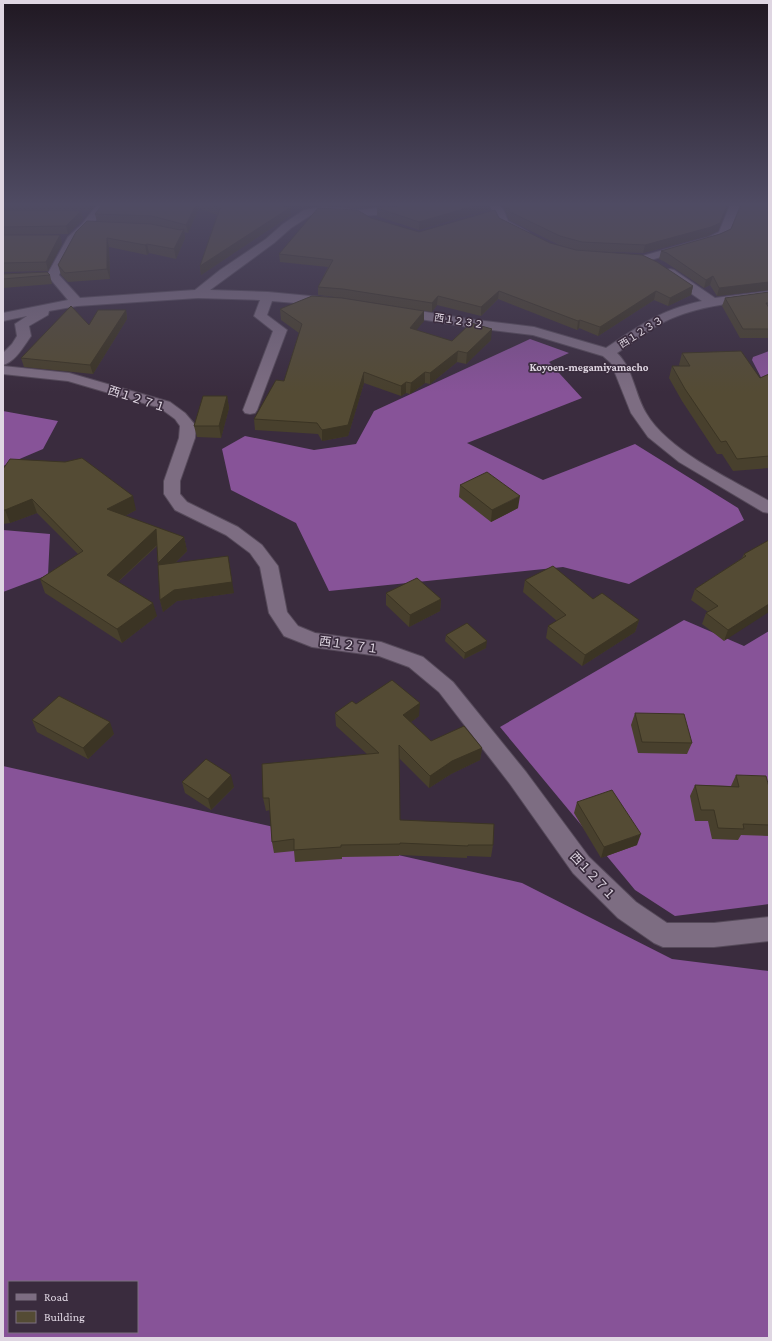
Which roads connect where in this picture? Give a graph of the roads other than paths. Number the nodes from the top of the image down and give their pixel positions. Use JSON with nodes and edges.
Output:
{"nodes":[{"id":1,"x":57,"y":268,"type":"edge"},
{"id":2,"x":232,"y":268,"type":"edge"},
{"id":3,"x":662,"y":268,"type":"edge"},
{"id":4,"x":53,"y":275,"type":"junction"},
{"id":5,"x":38,"y":276,"type":"edge"},
{"id":6,"x":198,"y":294,"type":"junction"},
{"id":7,"x":769,"y":294,"type":"edge"},
{"id":8,"x":268,"y":296,"type":"junction"},
{"id":9,"x":77,"y":302,"type":"junction"},
{"id":10,"x":711,"y":302,"type":"junction"},
{"id":11,"x":343,"y":303,"type":"edge"},
{"id":12,"x":52,"y":308,"type":"junction"},
{"id":13,"x":386,"y":310,"type":"edge"},
{"id":14,"x":3,"y":317,"type":"edge"},
{"id":15,"x":608,"y":353,"type":"junction"},
{"id":16,"x":3,"y":361,"type":"edge"},
{"id":17,"x":3,"y":370,"type":"edge"},
{"id":18,"x":250,"y":410,"type":"dead end"},
{"id":19,"x":769,"y":508,"type":"edge"},
{"id":20,"x":769,"y":929,"type":"edge"}],
"edges":[{"from":1,"to":4,"type":"street"},
{"from":2,"to":6,"type":"street"},
{"from":3,"to":10,"type":"street"},
{"from":4,"to":5,"type":"street"},
{"from":4,"to":9,"type":"street"},
{"from":6,"to":8,"type":"street"},
{"from":6,"to":9,"type":"street"},
{"from":7,"to":10,"type":"street","name":"西１２３３"},
{"from":8,"to":11,"type":"street"},
{"from":8,"to":18,"type":"street"},
{"from":9,"to":12,"type":"street"},
{"from":10,"to":15,"type":"street","name":"西１２３３"},
{"from":12,"to":14,"type":"street"},
{"from":12,"to":16,"type":"street"},
{"from":13,"to":15,"type":"street","name":"西１２３２"},
{"from":15,"to":19,"type":"street"},
{"from":17,"to":20,"type":"street","name":"西１２７１"}]}
